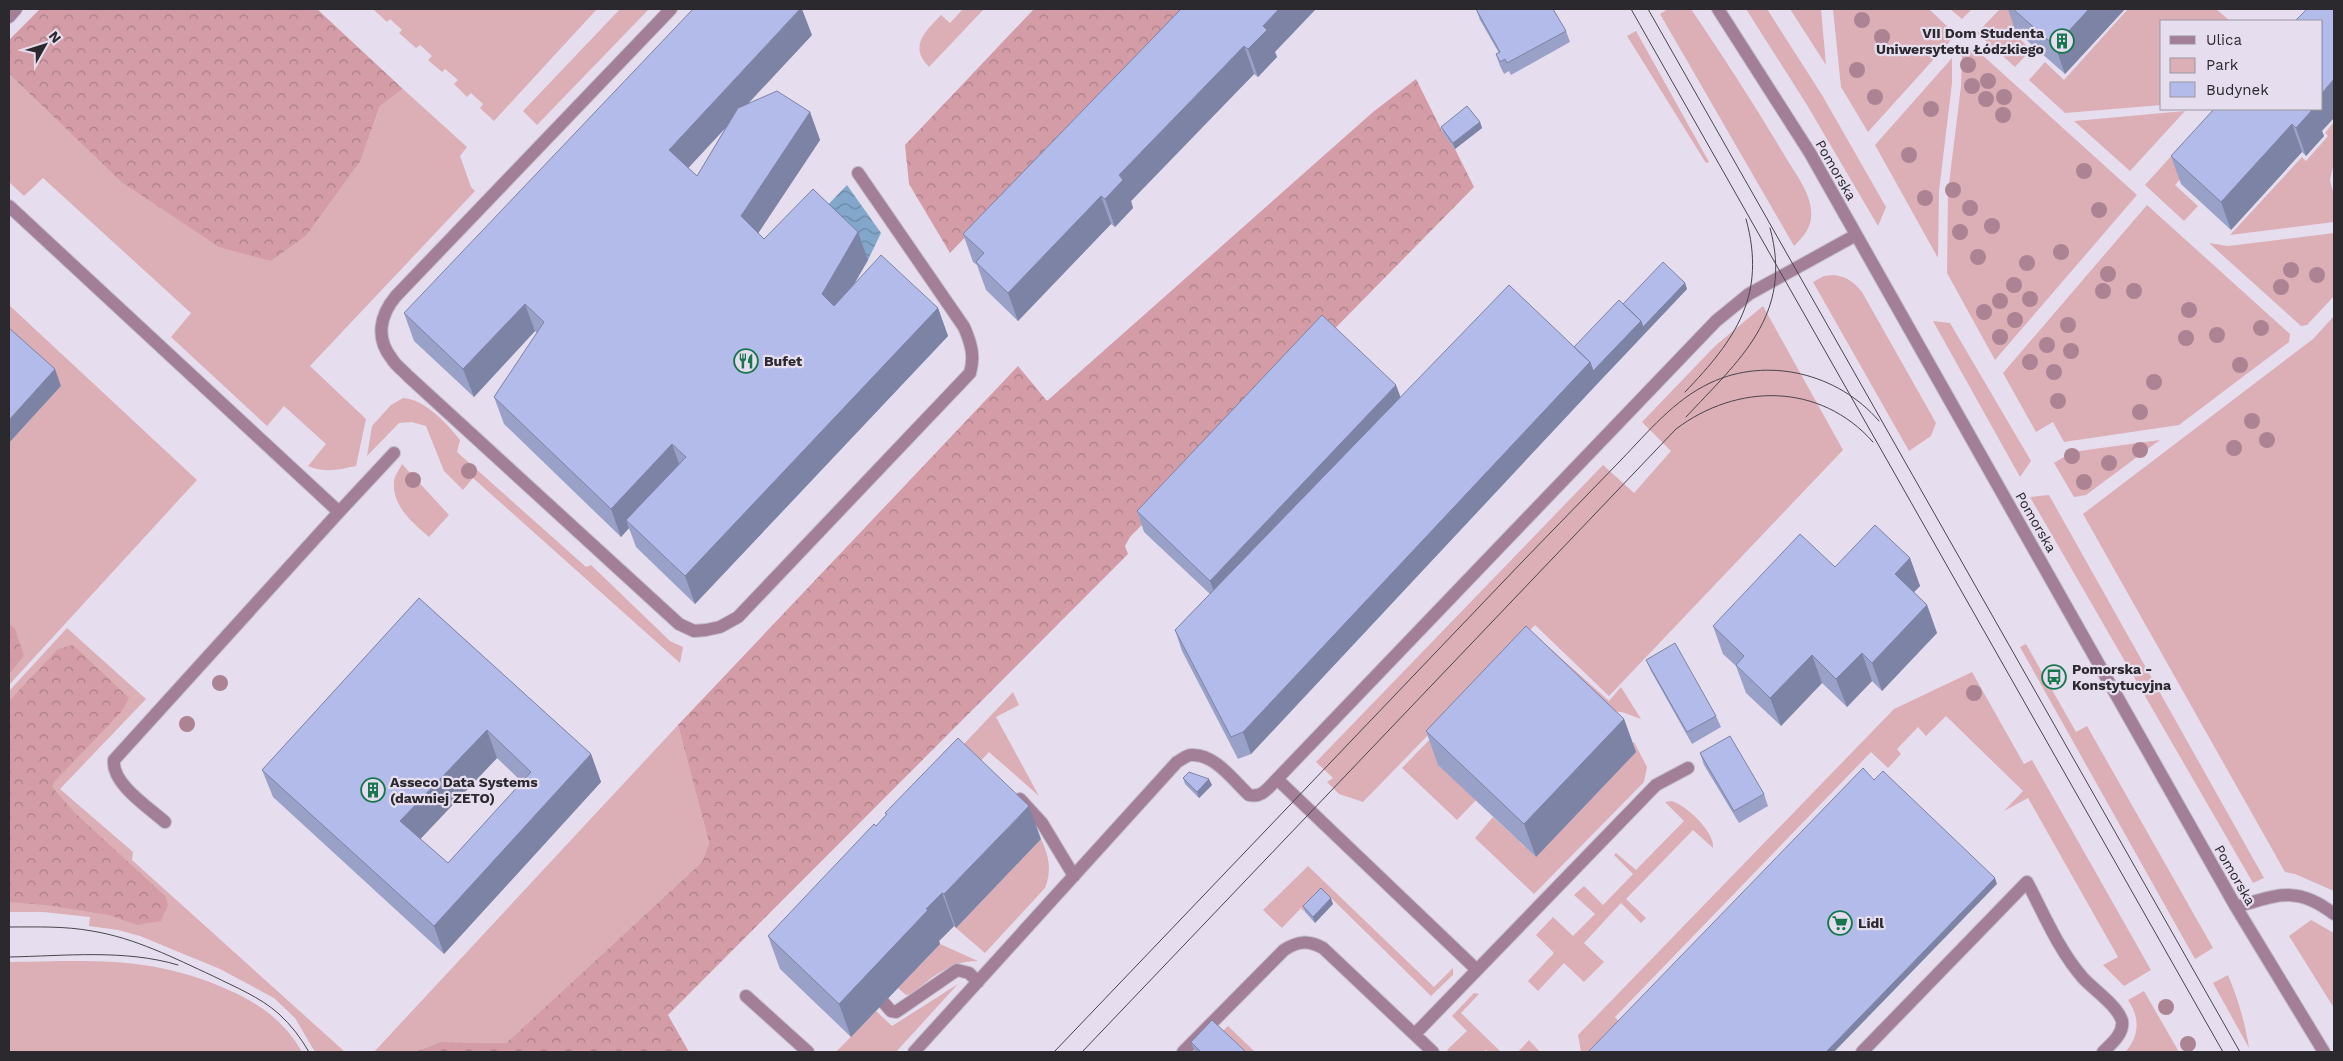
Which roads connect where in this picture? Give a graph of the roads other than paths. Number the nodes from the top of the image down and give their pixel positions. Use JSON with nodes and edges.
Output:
{"nodes":[{"id":1,"x":16,"y":9,"type":"edge"},
{"id":2,"x":672,"y":9,"type":"edge"},
{"id":3,"x":1718,"y":9,"type":"edge"},
{"id":4,"x":9,"y":17,"type":"edge"},
{"id":5,"x":858,"y":173,"type":"dead end"},
{"id":6,"x":9,"y":206,"type":"edge"},
{"id":7,"x":1856,"y":235,"type":"junction"},
{"id":8,"x":394,"y":453,"type":"dead end"},
{"id":9,"x":339,"y":512,"type":"junction"},
{"id":10,"x":1688,"y":768,"type":"dead end"},
{"id":11,"x":1277,"y":779,"type":"junction"},
{"id":12,"x":1013,"y":792,"type":"edge"},
{"id":13,"x":165,"y":822,"type":"dead end"},
{"id":14,"x":1074,"y":876,"type":"junction"},
{"id":15,"x":2236,"y":907,"type":"junction"},
{"id":16,"x":2334,"y":914,"type":"edge"},
{"id":17,"x":1477,"y":970,"type":"junction"},
{"id":18,"x":978,"y":982,"type":"junction"},
{"id":19,"x":746,"y":996,"type":"dead end"},
{"id":20,"x":884,"y":1003,"type":"edge"},
{"id":21,"x":1414,"y":1034,"type":"junction"},
{"id":22,"x":808,"y":1052,"type":"edge"},
{"id":23,"x":914,"y":1052,"type":"edge"},
{"id":24,"x":1183,"y":1052,"type":"edge"},
{"id":25,"x":1433,"y":1052,"type":"edge"},
{"id":26,"x":1862,"y":1052,"type":"edge"},
{"id":27,"x":2103,"y":1052,"type":"edge"},
{"id":28,"x":2324,"y":1052,"type":"edge"}],
"edges":[{"from":1,"to":4,"type":"street"},
{"from":2,"to":5,"type":"street"},
{"from":3,"to":7,"type":"street","name":"Pomorska"},
{"from":6,"to":9,"type":"street"},
{"from":7,"to":11,"type":"street"},
{"from":7,"to":15,"type":"street","name":"Pomorska"},
{"from":8,"to":9,"type":"street"},
{"from":9,"to":13,"type":"street"},
{"from":10,"to":17,"type":"street"},
{"from":11,"to":14,"type":"street"},
{"from":11,"to":17,"type":"street"},
{"from":12,"to":14,"type":"street"},
{"from":14,"to":18,"type":"street"},
{"from":15,"to":16,"type":"street"},
{"from":15,"to":28,"type":"street","name":"Pomorska"},
{"from":17,"to":21,"type":"street"},
{"from":18,"to":20,"type":"street"},
{"from":18,"to":23,"type":"street"},
{"from":19,"to":22,"type":"street"},
{"from":21,"to":24,"type":"street"},
{"from":21,"to":25,"type":"street"},
{"from":26,"to":27,"type":"street"}]}
